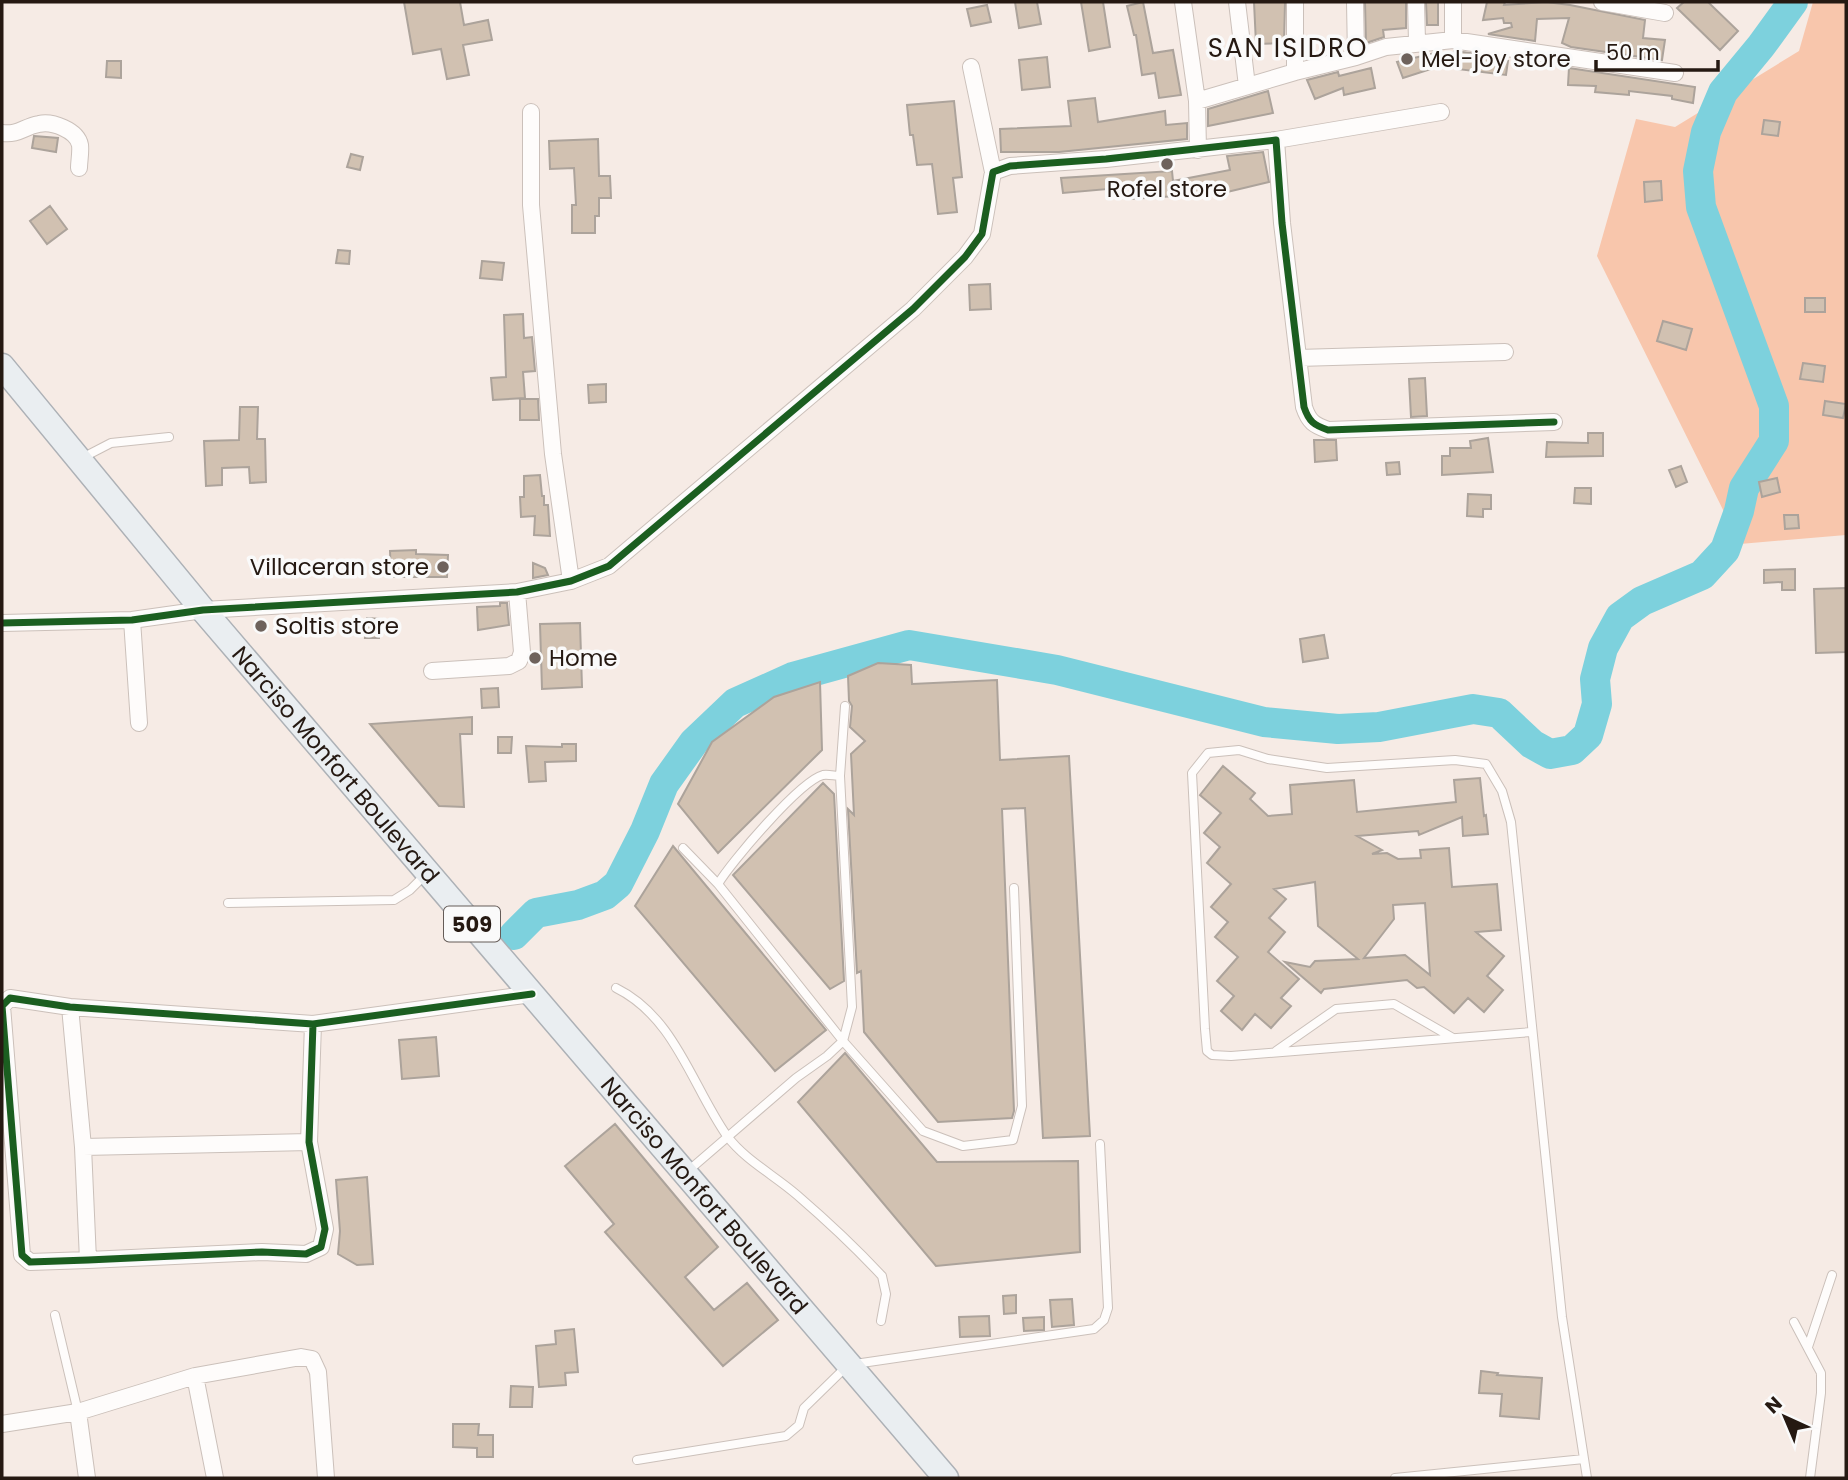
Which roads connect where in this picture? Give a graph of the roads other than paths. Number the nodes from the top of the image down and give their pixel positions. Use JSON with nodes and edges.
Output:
{"nodes":[{"id":1,"x":1183,"y":2,"type":"edge"},
{"id":2,"x":1237,"y":2,"type":"edge"},
{"id":3,"x":1295,"y":2,"type":"edge"},
{"id":4,"x":1355,"y":2,"type":"edge"},
{"id":5,"x":1416,"y":2,"type":"edge"},
{"id":6,"x":1453,"y":2,"type":"edge"},
{"id":7,"x":1602,"y":2,"type":"edge"},
{"id":8,"x":1665,"y":13,"type":"dead end"},
{"id":9,"x":1453,"y":40,"type":"junction"},
{"id":10,"x":1417,"y":42,"type":"junction"},
{"id":11,"x":1356,"y":58,"type":"junction"},
{"id":12,"x":971,"y":67,"type":"dead end"},
{"id":13,"x":1295,"y":72,"type":"junction"},
{"id":14,"x":1675,"y":73,"type":"dead end"},
{"id":15,"x":1247,"y":86,"type":"junction"},
{"id":16,"x":1197,"y":101,"type":"junction"},
{"id":17,"x":531,"y":111,"type":"dead end"},
{"id":18,"x":1441,"y":112,"type":"dead end"},
{"id":19,"x":2,"y":133,"type":"edge"},
{"id":20,"x":1276,"y":140,"type":"junction"},
{"id":21,"x":1198,"y":150,"type":"junction"},
{"id":22,"x":79,"y":168,"type":"dead end"},
{"id":23,"x":993,"y":172,"type":"junction"},
{"id":24,"x":1505,"y":352,"type":"dead end"},
{"id":25,"x":1298,"y":358,"type":"junction"},
{"id":26,"x":2,"y":366,"type":"edge"},
{"id":27,"x":1553,"y":422,"type":"dead end"},
{"id":28,"x":169,"y":438,"type":"dead end"},
{"id":29,"x":79,"y":459,"type":"junction"},
{"id":30,"x":571,"y":581,"type":"junction"},
{"id":31,"x":517,"y":592,"type":"junction"},
{"id":32,"x":203,"y":610,"type":"junction"},
{"id":33,"x":132,"y":620,"type":"junction"},
{"id":34,"x":2,"y":623,"type":"edge"},
{"id":35,"x":432,"y":671,"type":"dead end"},
{"id":36,"x":845,"y":706,"type":"dead end"},
{"id":37,"x":139,"y":723,"type":"dead end"},
{"id":38,"x":840,"y":776,"type":"junction"},
{"id":39,"x":683,"y":848,"type":"dead end"},
{"id":40,"x":428,"y":872,"type":"junction"},
{"id":41,"x":718,"y":884,"type":"junction"},
{"id":42,"x":1014,"y":888,"type":"dead end"},
{"id":43,"x":228,"y":903,"type":"dead end"},
{"id":44,"x":616,"y":988,"type":"dead end"},
{"id":45,"x":532,"y":993,"type":"junction"},
{"id":46,"x":70,"y":1007,"type":"junction"},
{"id":47,"x":313,"y":1024,"type":"junction"},
{"id":48,"x":1531,"y":1032,"type":"junction"},
{"id":49,"x":1453,"y":1038,"type":"junction"},
{"id":50,"x":843,"y":1041,"type":"junction"},
{"id":51,"x":1275,"y":1052,"type":"junction"},
{"id":52,"x":728,"y":1137,"type":"junction"},
{"id":53,"x":309,"y":1142,"type":"junction"},
{"id":54,"x":1100,"y":1144,"type":"dead end"},
{"id":55,"x":83,"y":1147,"type":"junction"},
{"id":56,"x":685,"y":1173,"type":"junction"},
{"id":57,"x":88,"y":1261,"type":"junction"},
{"id":58,"x":1832,"y":1275,"type":"dead end"},
{"id":59,"x":55,"y":1315,"type":"dead end"},
{"id":60,"x":881,"y":1321,"type":"dead end"},
{"id":61,"x":1794,"y":1322,"type":"dead end"},
{"id":62,"x":1808,"y":1347,"type":"junction"},
{"id":63,"x":848,"y":1365,"type":"junction"},
{"id":64,"x":195,"y":1376,"type":"junction"},
{"id":65,"x":78,"y":1412,"type":"junction"},
{"id":66,"x":2,"y":1424,"type":"edge"},
{"id":67,"x":1584,"y":1459,"type":"junction"},
{"id":68,"x":637,"y":1461,"type":"dead end"},
{"id":69,"x":937,"y":1471,"type":"edge"},
{"id":70,"x":87,"y":1478,"type":"edge"},
{"id":71,"x":215,"y":1478,"type":"edge"},
{"id":72,"x":327,"y":1478,"type":"edge"},
{"id":73,"x":1395,"y":1478,"type":"edge"},
{"id":74,"x":1587,"y":1478,"type":"edge"},
{"id":75,"x":1810,"y":1478,"type":"edge"}],
"edges":[{"from":1,"to":16,"type":"street"},
{"from":2,"to":15,"type":"street"},
{"from":3,"to":13,"type":"street"},
{"from":4,"to":11,"type":"street"},
{"from":5,"to":10,"type":"street"},
{"from":6,"to":9,"type":"street"},
{"from":7,"to":8,"type":"street"},
{"from":9,"to":10,"type":"street"},
{"from":9,"to":14,"type":"street"},
{"from":10,"to":11,"type":"street"},
{"from":11,"to":13,"type":"street"},
{"from":12,"to":23,"type":"street"},
{"from":13,"to":15,"type":"street"},
{"from":15,"to":16,"type":"street"},
{"from":16,"to":21,"type":"street"},
{"from":17,"to":30,"type":"street"},
{"from":18,"to":20,"type":"street"},
{"from":19,"to":22,"type":"street"},
{"from":20,"to":21,"type":"street"},
{"from":20,"to":25,"type":"street"},
{"from":21,"to":23,"type":"street"},
{"from":23,"to":30,"type":"street"},
{"from":24,"to":25,"type":"street"},
{"from":25,"to":27,"type":"street"},
{"from":26,"to":29,"type":"main road","name":"Narciso Monfort Boulevard","number":"509"},
{"from":28,"to":29,"type":"lane"},
{"from":29,"to":32,"type":"main road","name":"Narciso Monfort Boulevard","number":"509"},
{"from":30,"to":31,"type":"street"},
{"from":31,"to":32,"type":"street"},
{"from":31,"to":35,"type":"street"},
{"from":32,"to":33,"type":"street"},
{"from":32,"to":40,"type":"main road","name":"Narciso Monfort Boulevard","number":"509"},
{"from":33,"to":34,"type":"street"},
{"from":33,"to":37,"type":"street"},
{"from":36,"to":38,"type":"lane"},
{"from":38,"to":41,"type":"lane"},
{"from":38,"to":50,"type":"lane"},
{"from":39,"to":41,"type":"lane"},
{"from":40,"to":43,"type":"lane"},
{"from":40,"to":45,"type":"main road","name":"Narciso Monfort Boulevard","number":"509"},
{"from":41,"to":50,"type":"lane"},
{"from":42,"to":50,"type":"lane"},
{"from":44,"to":52,"type":"lane"},
{"from":45,"to":47,"type":"street"},
{"from":45,"to":56,"type":"main road","name":"Narciso Monfort Boulevard","number":"509"},
{"from":46,"to":47,"type":"street"},
{"from":46,"to":55,"type":"street"},
{"from":46,"to":57,"type":"street"},
{"from":47,"to":53,"type":"street"},
{"from":48,"to":49,"type":"lane"},
{"from":48,"to":51,"type":"lane"},
{"from":48,"to":67,"type":"lane"},
{"from":49,"to":51,"type":"lane"},
{"from":49,"to":51,"type":"lane"},
{"from":50,"to":52,"type":"lane"},
{"from":52,"to":56,"type":"lane"},
{"from":52,"to":60,"type":"lane"},
{"from":53,"to":55,"type":"street"},
{"from":53,"to":57,"type":"street"},
{"from":54,"to":63,"type":"lane"},
{"from":55,"to":57,"type":"street"},
{"from":56,"to":63,"type":"main road","name":"Narciso Monfort Boulevard","number":"509"},
{"from":58,"to":62,"type":"lane"},
{"from":59,"to":65,"type":"lane"},
{"from":61,"to":62,"type":"lane"},
{"from":62,"to":75,"type":"lane"},
{"from":63,"to":68,"type":"lane"},
{"from":63,"to":69,"type":"main road","name":"Narciso Monfort Boulevard","number":"509"},
{"from":64,"to":65,"type":"street"},
{"from":64,"to":71,"type":"street"},
{"from":64,"to":72,"type":"street"},
{"from":65,"to":66,"type":"street"},
{"from":65,"to":70,"type":"street"},
{"from":67,"to":73,"type":"lane"},
{"from":67,"to":74,"type":"lane"}]}
